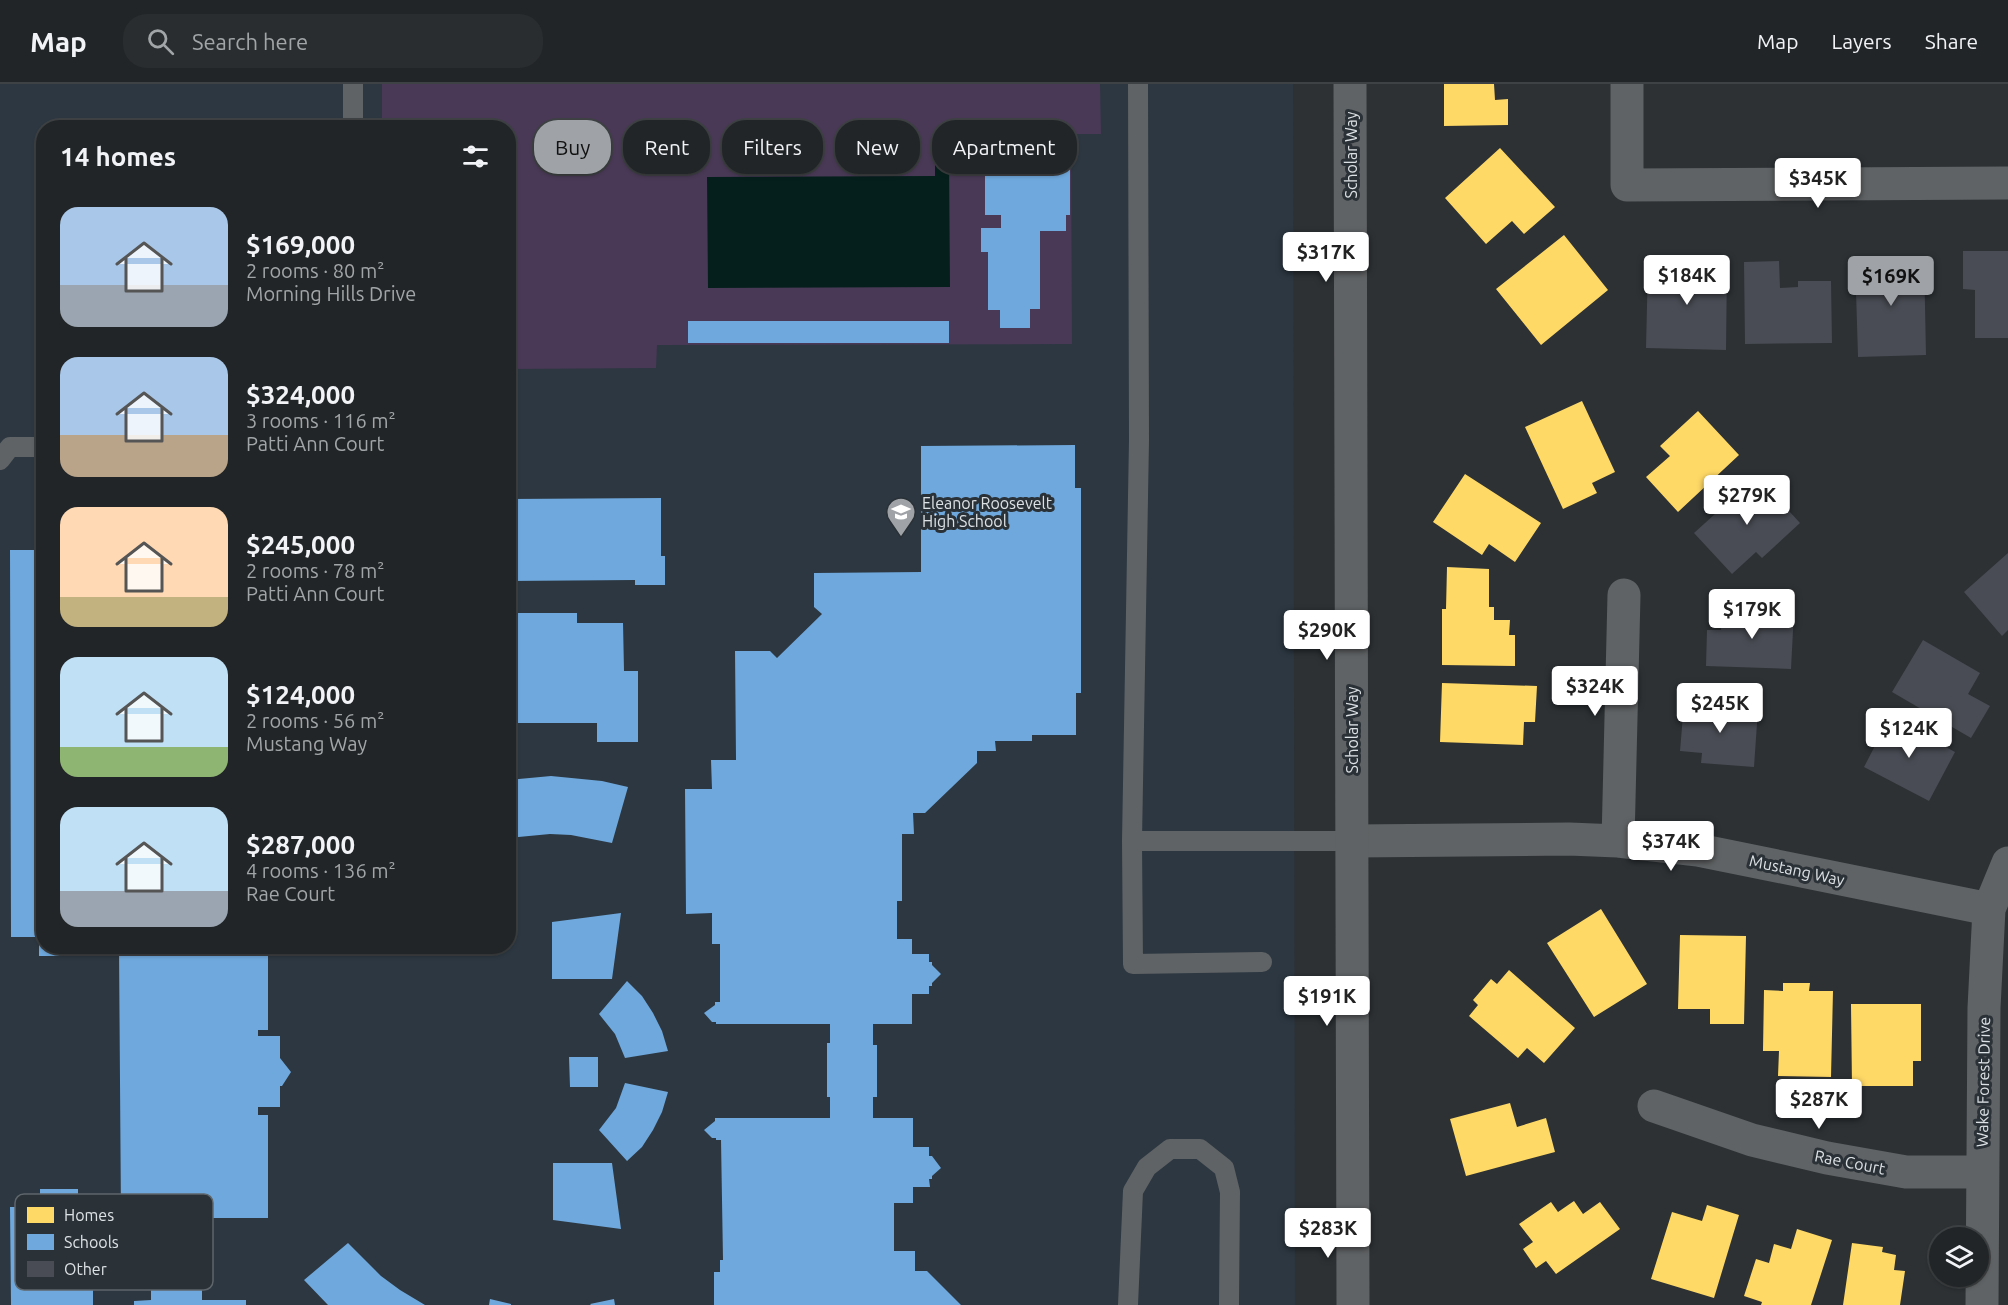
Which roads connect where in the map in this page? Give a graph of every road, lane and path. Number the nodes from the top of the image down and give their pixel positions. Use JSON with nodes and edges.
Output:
{"nodes":[{"id":1,"x":353,"y":84,"type":"edge"},
{"id":2,"x":1138,"y":84,"type":"edge"},
{"id":3,"x":1350,"y":84,"type":"edge"},
{"id":4,"x":1627,"y":84,"type":"edge"},
{"id":5,"x":353,"y":120,"type":"edge"},
{"id":6,"x":2008,"y":183,"type":"edge"},
{"id":7,"x":36,"y":447,"type":"edge"},
{"id":8,"x":0,"y":460,"type":"edge"},
{"id":9,"x":1624,"y":595,"type":"dead end"},
{"id":10,"x":1132,"y":841,"type":"junction"},
{"id":11,"x":1353,"y":841,"type":"junction"},
{"id":12,"x":1618,"y":841,"type":"junction"},
{"id":13,"x":2008,"y":863,"type":"edge"},
{"id":14,"x":1989,"y":909,"type":"junction"},
{"id":15,"x":1262,"y":962,"type":"dead end"},
{"id":16,"x":1654,"y":1106,"type":"dead end"},
{"id":17,"x":1982,"y":1172,"type":"junction"},
{"id":18,"x":1128,"y":1305,"type":"edge"},
{"id":19,"x":1229,"y":1305,"type":"edge"},
{"id":20,"x":1353,"y":1305,"type":"edge"},
{"id":21,"x":1982,"y":1305,"type":"edge"}],
"edges":[{"from":1,"to":5,"type":"lane"},
{"from":2,"to":10,"type":"lane"},
{"from":3,"to":11,"type":"street","name":"Scholar Way"},
{"from":4,"to":6,"type":"street"},
{"from":7,"to":8,"type":"lane"},
{"from":9,"to":12,"type":"street"},
{"from":10,"to":11,"type":"lane"},
{"from":10,"to":15,"type":"lane"},
{"from":11,"to":12,"type":"street","name":"Mustang Way"},
{"from":11,"to":20,"type":"street","name":"Scholar Way"},
{"from":12,"to":14,"type":"street","name":"Mustang Way"},
{"from":13,"to":14,"type":"street","name":"Wake Forest Drive"},
{"from":14,"to":17,"type":"street","name":"Wake Forest Drive"},
{"from":16,"to":17,"type":"street","name":"Rae Court"},
{"from":17,"to":21,"type":"street","name":"Wake Forest Drive"},
{"from":18,"to":19,"type":"lane"}]}
